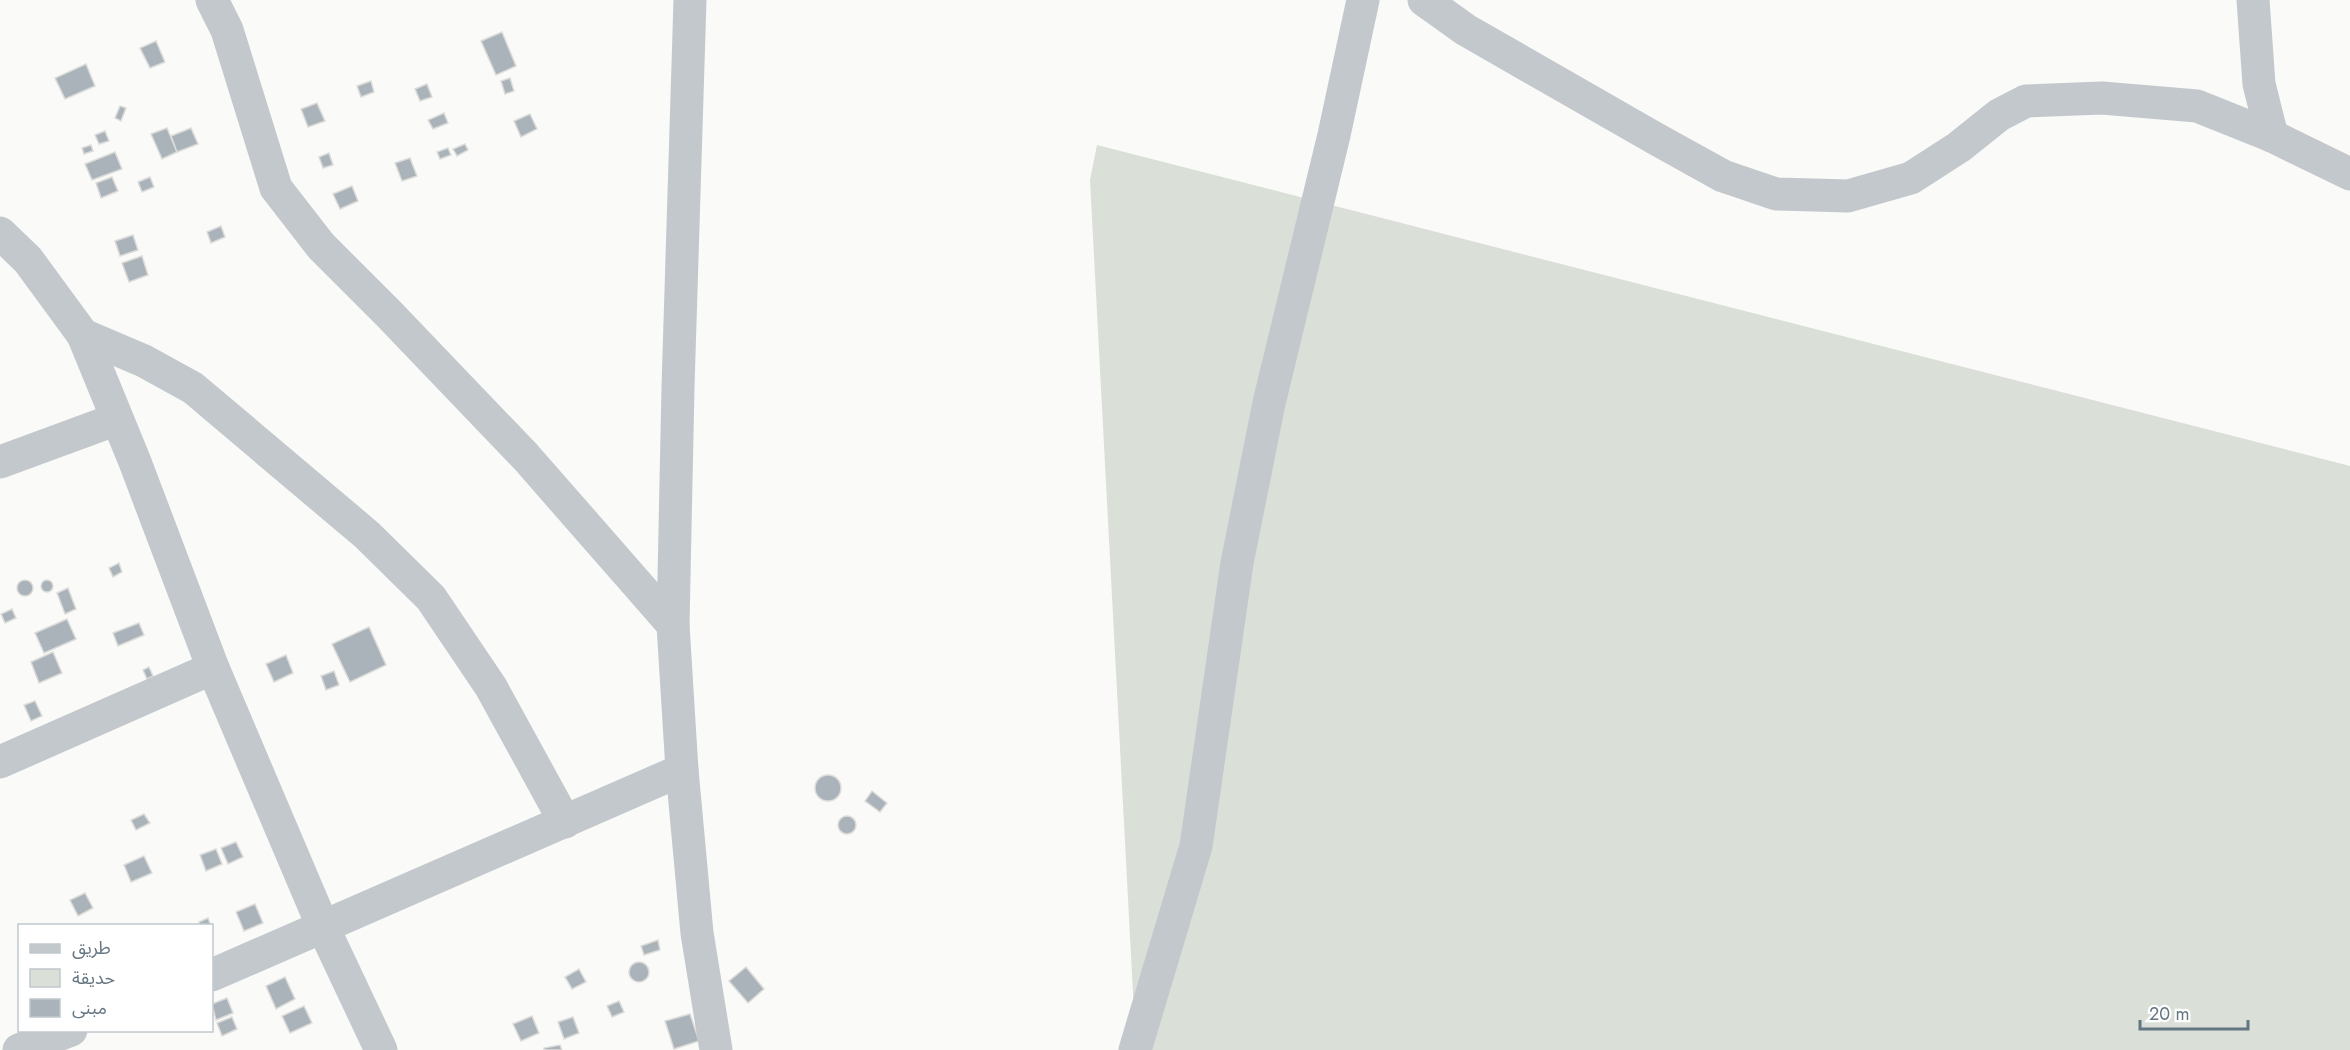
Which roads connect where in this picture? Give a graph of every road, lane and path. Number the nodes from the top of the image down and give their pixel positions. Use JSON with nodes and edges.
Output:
{"nodes":[{"id":1,"x":212,"y":0,"type":"edge"},
{"id":2,"x":690,"y":0,"type":"edge"},
{"id":3,"x":1363,"y":0,"type":"edge"},
{"id":4,"x":1424,"y":0,"type":"edge"},
{"id":5,"x":2253,"y":0,"type":"edge"},
{"id":6,"x":2272,"y":136,"type":"junction"},
{"id":7,"x":2350,"y":174,"type":"edge"},
{"id":8,"x":0,"y":233,"type":"edge"},
{"id":9,"x":83,"y":335,"type":"junction"},
{"id":10,"x":117,"y":419,"type":"junction"},
{"id":11,"x":0,"y":462,"type":"edge"},
{"id":12,"x":674,"y":625,"type":"junction"},
{"id":13,"x":213,"y":668,"type":"junction"},
{"id":14,"x":0,"y":762,"type":"edge"},
{"id":15,"x":682,"y":770,"type":"junction"},
{"id":16,"x":565,"y":822,"type":"junction"},
{"id":17,"x":323,"y":927,"type":"junction"},
{"id":18,"x":213,"y":975,"type":"edge"},
{"id":19,"x":66,"y":1032,"type":"edge"},
{"id":20,"x":19,"y":1050,"type":"edge"},
{"id":21,"x":381,"y":1050,"type":"edge"},
{"id":22,"x":716,"y":1050,"type":"edge"},
{"id":23,"x":1135,"y":1050,"type":"edge"}],
"edges":[{"from":1,"to":12,"type":"street"},
{"from":2,"to":12,"type":"street"},
{"from":3,"to":23,"type":"street"},
{"from":4,"to":6,"type":"street"},
{"from":5,"to":6,"type":"street"},
{"from":6,"to":7,"type":"street"},
{"from":8,"to":9,"type":"street"},
{"from":9,"to":10,"type":"street"},
{"from":9,"to":16,"type":"street"},
{"from":10,"to":11,"type":"street"},
{"from":10,"to":13,"type":"street"},
{"from":12,"to":15,"type":"street"},
{"from":13,"to":14,"type":"street"},
{"from":13,"to":17,"type":"street"},
{"from":15,"to":16,"type":"street"},
{"from":15,"to":22,"type":"street"},
{"from":16,"to":17,"type":"street"},
{"from":17,"to":18,"type":"street"},
{"from":17,"to":21,"type":"street"},
{"from":19,"to":20,"type":"street"}]}
